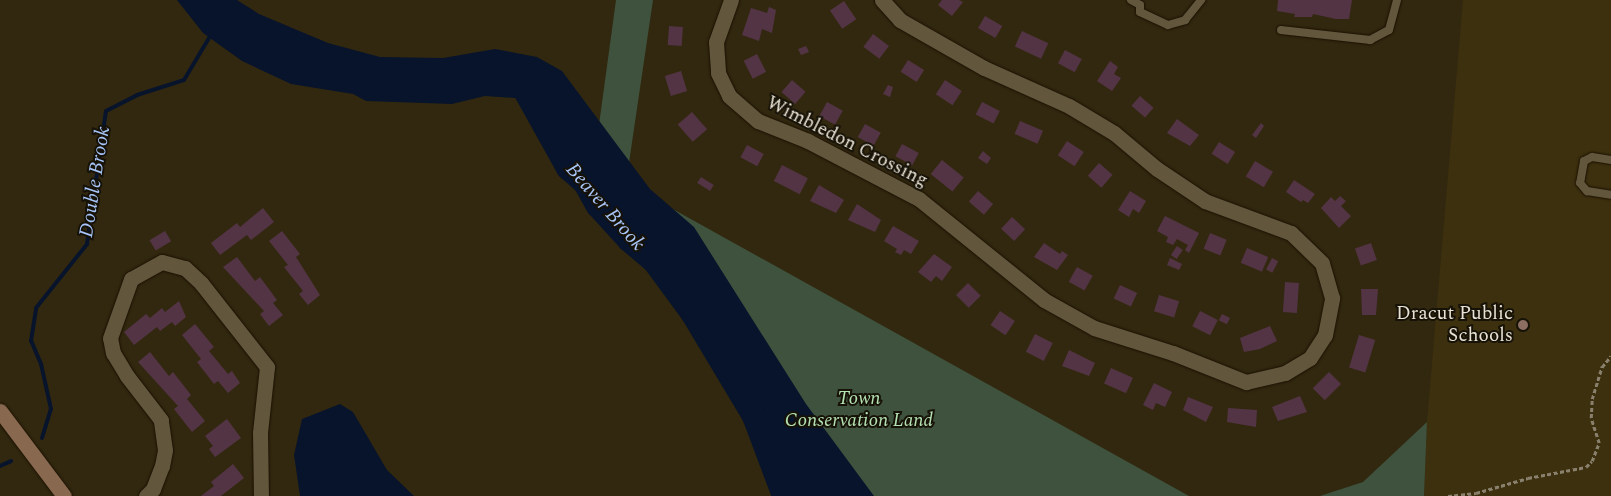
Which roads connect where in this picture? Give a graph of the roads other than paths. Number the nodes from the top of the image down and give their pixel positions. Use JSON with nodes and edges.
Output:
{"nodes":[{"id":1,"x":731,"y":0,"type":"edge"},
{"id":2,"x":882,"y":0,"type":"edge"},
{"id":3,"x":1131,"y":0,"type":"edge"},
{"id":4,"x":1201,"y":0,"type":"edge"},
{"id":5,"x":1397,"y":0,"type":"edge"},
{"id":6,"x":1281,"y":30,"type":"dead end"},
{"id":7,"x":1611,"y":160,"type":"edge"},
{"id":8,"x":1611,"y":195,"type":"edge"},
{"id":9,"x":0,"y":411,"type":"edge"},
{"id":10,"x":64,"y":496,"type":"edge"},
{"id":11,"x":146,"y":496,"type":"edge"},
{"id":12,"x":261,"y":496,"type":"edge"}],
"edges":[{"from":1,"to":2,"type":"street","name":"Wimbledon Crossing"},
{"from":3,"to":4,"type":"lane"},
{"from":5,"to":6,"type":"lane"},
{"from":7,"to":8,"type":"lane"},
{"from":9,"to":10,"type":"main road"},
{"from":11,"to":12,"type":"street"}]}
